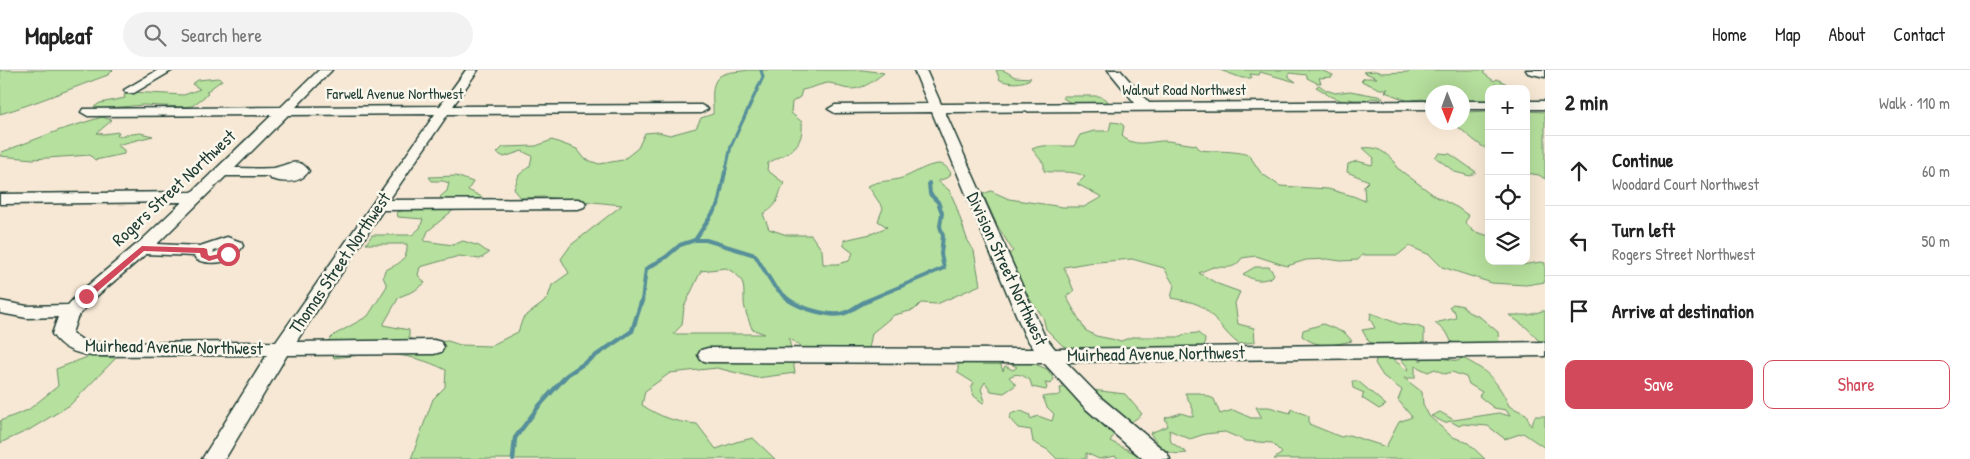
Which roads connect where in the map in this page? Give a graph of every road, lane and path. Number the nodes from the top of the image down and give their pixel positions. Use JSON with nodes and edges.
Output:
{"nodes":[{"id":1,"x":167,"y":70,"type":"edge"},
{"id":2,"x":326,"y":70,"type":"edge"},
{"id":3,"x":472,"y":70,"type":"edge"},
{"id":4,"x":920,"y":70,"type":"edge"},
{"id":5,"x":1114,"y":70,"type":"edge"},
{"id":6,"x":1532,"y":70,"type":"edge"},
{"id":7,"x":1545,"y":73,"type":"edge"},
{"id":8,"x":130,"y":90,"type":"dead end"},
{"id":9,"x":1425,"y":105,"type":"edge"},
{"id":10,"x":1470,"y":105,"type":"edge"},
{"id":11,"x":1485,"y":105,"type":"edge"},
{"id":12,"x":1530,"y":105,"type":"edge"},
{"id":13,"x":1545,"y":105,"type":"edge"},
{"id":14,"x":1145,"y":106,"type":"junction"},
{"id":15,"x":936,"y":108,"type":"junction"},
{"id":16,"x":701,"y":109,"type":"dead end"},
{"id":17,"x":835,"y":109,"type":"dead end"},
{"id":18,"x":444,"y":110,"type":"junction"},
{"id":19,"x":285,"y":111,"type":"junction"},
{"id":20,"x":88,"y":112,"type":"dead end"},
{"id":21,"x":222,"y":172,"type":"junction"},
{"id":22,"x":277,"y":172,"type":"dead end"},
{"id":23,"x":196,"y":197,"type":"junction"},
{"id":24,"x":0,"y":199,"type":"edge"},
{"id":25,"x":578,"y":204,"type":"dead end"},
{"id":26,"x":380,"y":205,"type":"junction"},
{"id":27,"x":142,"y":248,"type":"junction"},
{"id":28,"x":204,"y":251,"type":"dead end"},
{"id":29,"x":0,"y":307,"type":"edge"},
{"id":30,"x":73,"y":310,"type":"junction"},
{"id":31,"x":66,"y":339,"type":"joint"},
{"id":32,"x":434,"y":347,"type":"dead end"},
{"id":33,"x":282,"y":348,"type":"junction"},
{"id":34,"x":1545,"y":349,"type":"edge"},
{"id":35,"x":708,"y":355,"type":"dead end"},
{"id":36,"x":1047,"y":356,"type":"junction"},
{"id":37,"x":212,"y":459,"type":"edge"},
{"id":38,"x":1159,"y":459,"type":"edge"}],
"edges":[{"from":1,"to":8,"type":"street"},
{"from":2,"to":19,"type":"street","name":"Rogers Street Northwest"},
{"from":3,"to":18,"type":"street","name":"Thomas Street Northwest"},
{"from":4,"to":15,"type":"street","name":"Division Street Northwest"},
{"from":5,"to":14,"type":"street"},
{"from":6,"to":7,"type":"street"},
{"from":9,"to":14,"type":"street","name":"Walnut Road Northwest"},
{"from":10,"to":11,"type":"street"},
{"from":12,"to":13,"type":"street"},
{"from":14,"to":15,"type":"street","name":"Walnut Road Northwest"},
{"from":15,"to":17,"type":"street"},
{"from":15,"to":36,"type":"street","name":"Division Street Northwest"},
{"from":16,"to":18,"type":"street","name":"Farwell Avenue Northwest"},
{"from":18,"to":19,"type":"street","name":"Farwell Avenue Northwest"},
{"from":18,"to":26,"type":"street","name":"Thomas Street Northwest"},
{"from":19,"to":20,"type":"street","name":"Farwell Avenue Northwest"},
{"from":19,"to":21,"type":"street","name":"Rogers Street Northwest"},
{"from":21,"to":22,"type":"street"},
{"from":21,"to":23,"type":"street","name":"Rogers Street Northwest"},
{"from":23,"to":24,"type":"street"},
{"from":23,"to":27,"type":"street","name":"Rogers Street Northwest"},
{"from":25,"to":26,"type":"street"},
{"from":26,"to":33,"type":"street","name":"Thomas Street Northwest"},
{"from":27,"to":28,"type":"street"},
{"from":27,"to":30,"type":"street","name":"Rogers Street Northwest"},
{"from":29,"to":30,"type":"street"},
{"from":30,"to":31,"type":"street","name":"Rogers Street Northwest"},
{"from":31,"to":33,"type":"street","name":"Muirhead Avenue Northwest"},
{"from":32,"to":33,"type":"street","name":"Muirhead Avenue Northwest"},
{"from":33,"to":37,"type":"street","name":"Thomas Street Northwest"},
{"from":34,"to":36,"type":"street","name":"Muirhead Avenue Northwest"},
{"from":35,"to":36,"type":"street","name":"Muirhead Avenue Northwest"},
{"from":36,"to":38,"type":"street","name":"Division Street Northwest"}]}
